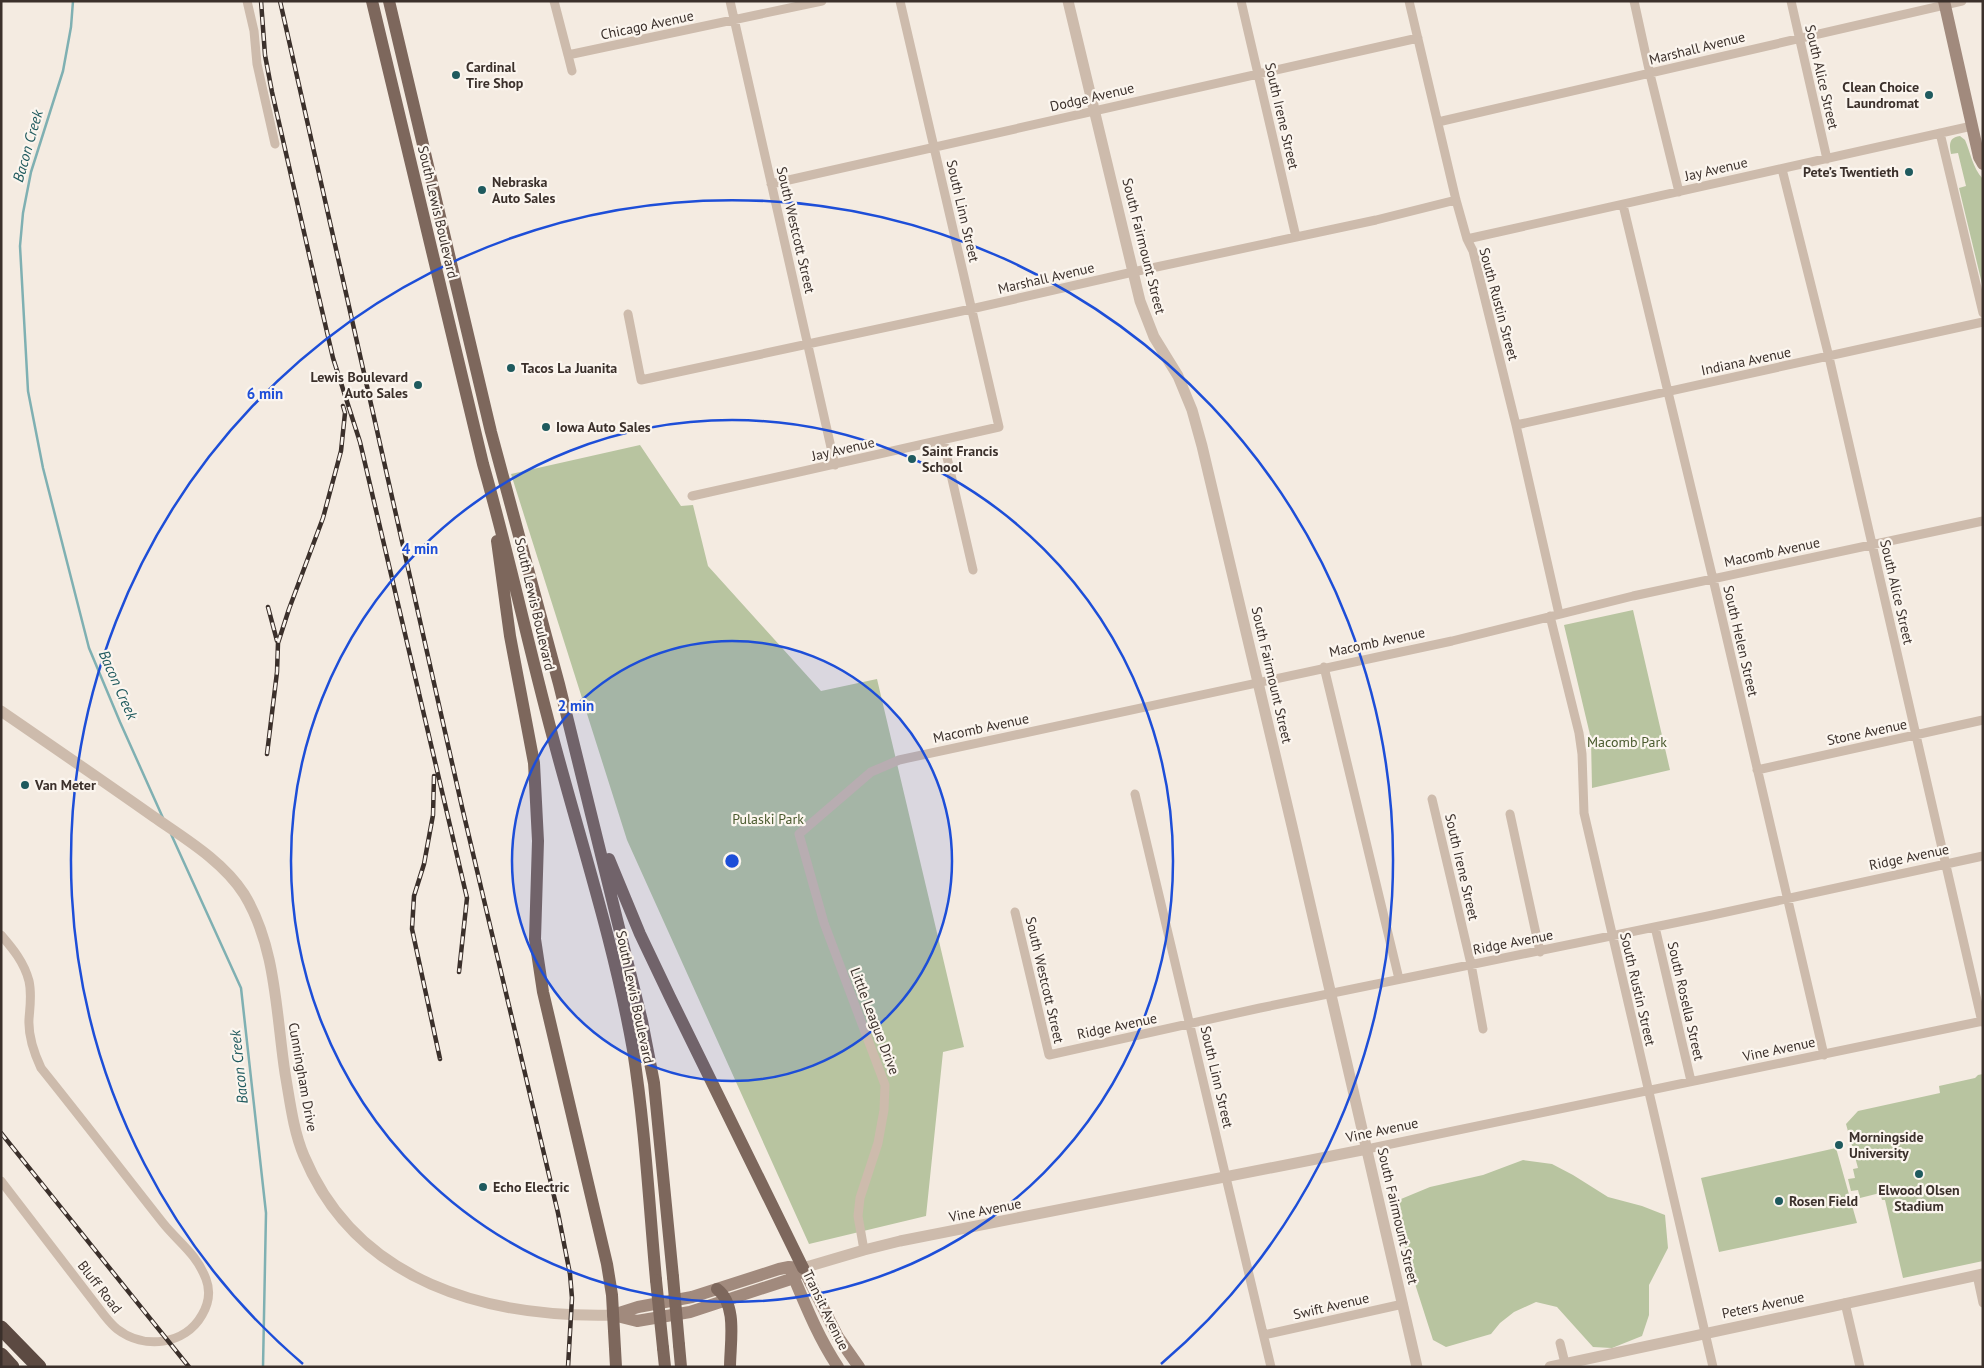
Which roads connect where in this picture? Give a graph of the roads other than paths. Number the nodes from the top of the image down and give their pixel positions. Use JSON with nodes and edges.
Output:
{"nodes":[{"id":1,"x":247,"y":1,"type":"edge"},
{"id":2,"x":372,"y":1,"type":"edge"},
{"id":3,"x":389,"y":1,"type":"edge"},
{"id":4,"x":554,"y":1,"type":"edge"},
{"id":5,"x":730,"y":1,"type":"edge"},
{"id":6,"x":822,"y":1,"type":"edge"},
{"id":7,"x":900,"y":1,"type":"edge"},
{"id":8,"x":1068,"y":1,"type":"edge"},
{"id":9,"x":1241,"y":1,"type":"edge"},
{"id":10,"x":1409,"y":1,"type":"edge"},
{"id":11,"x":1634,"y":1,"type":"edge"},
{"id":12,"x":1791,"y":1,"type":"edge"},
{"id":13,"x":1962,"y":1,"type":"edge"},
{"id":14,"x":1944,"y":3,"type":"edge"},
{"id":15,"x":734,"y":20,"type":"junction"},
{"id":16,"x":1418,"y":38,"type":"junction"},
{"id":17,"x":1800,"y":38,"type":"junction"},
{"id":18,"x":568,"y":55,"type":"junction"},
{"id":19,"x":572,"y":71,"type":"dead end"},
{"id":20,"x":1258,"y":74,"type":"junction"},
{"id":21,"x":1650,"y":74,"type":"junction"},
{"id":22,"x":1095,"y":111,"type":"junction"},
{"id":23,"x":1438,"y":122,"type":"junction"},
{"id":24,"x":1972,"y":126,"type":"junction"},
{"id":25,"x":1940,"y":133,"type":"junction"},
{"id":26,"x":275,"y":144,"type":"dead end"},
{"id":27,"x":934,"y":147,"type":"junction"},
{"id":28,"x":1827,"y":159,"type":"junction"},
{"id":29,"x":1983,"y":164,"type":"edge"},
{"id":30,"x":1782,"y":169,"type":"junction"},
{"id":31,"x":771,"y":184,"type":"junction"},
{"id":32,"x":1679,"y":192,"type":"junction"},
{"id":33,"x":1456,"y":200,"type":"junction"},
{"id":34,"x":1623,"y":205,"type":"junction"},
{"id":35,"x":1296,"y":237,"type":"junction"},
{"id":36,"x":1467,"y":239,"type":"junction"},
{"id":37,"x":1133,"y":272,"type":"junction"},
{"id":38,"x":972,"y":309,"type":"junction"},
{"id":39,"x":1983,"y":313,"type":"edge"},
{"id":40,"x":628,"y":314,"type":"dead end"},
{"id":41,"x":1983,"y":322,"type":"edge"},
{"id":42,"x":808,"y":344,"type":"junction"},
{"id":43,"x":1829,"y":357,"type":"junction"},
{"id":44,"x":1668,"y":392,"type":"junction"},
{"id":45,"x":1516,"y":425,"type":"junction"},
{"id":46,"x":999,"y":427,"type":"joint"},
{"id":47,"x":942,"y":440,"type":"junction"},
{"id":48,"x":483,"y":464,"type":"junction"},
{"id":49,"x":835,"y":465,"type":"junction"},
{"id":50,"x":692,"y":496,"type":"dead end"},
{"id":51,"x":1983,"y":521,"type":"edge"},
{"id":52,"x":1871,"y":545,"type":"junction"},
{"id":53,"x":973,"y":570,"type":"dead end"},
{"id":54,"x":1713,"y":579,"type":"junction"},
{"id":55,"x":1554,"y":615,"type":"junction"},
{"id":56,"x":1324,"y":667,"type":"junction"},
{"id":57,"x":1257,"y":682,"type":"junction"},
{"id":58,"x":1,"y":711,"type":"edge"},
{"id":59,"x":1983,"y":720,"type":"edge"},
{"id":60,"x":1916,"y":735,"type":"junction"},
{"id":61,"x":1757,"y":770,"type":"junction"},
{"id":62,"x":1135,"y":794,"type":"dead end"},
{"id":63,"x":1432,"y":799,"type":"dead end"},
{"id":64,"x":590,"y":809,"type":"junction"},
{"id":65,"x":1510,"y":814,"type":"dead end"},
{"id":66,"x":799,"y":834,"type":"joint"},
{"id":67,"x":1983,"y":856,"type":"edge"},
{"id":68,"x":1946,"y":864,"type":"junction"},
{"id":69,"x":1788,"y":899,"type":"junction"},
{"id":70,"x":1016,"y":912,"type":"dead end"},
{"id":71,"x":1654,"y":927,"type":"junction"},
{"id":72,"x":1,"y":935,"type":"edge"},
{"id":73,"x":1612,"y":936,"type":"junction"},
{"id":74,"x":1540,"y":952,"type":"junction"},
{"id":75,"x":1471,"y":964,"type":"junction"},
{"id":76,"x":1399,"y":980,"type":"junction"},
{"id":77,"x":1331,"y":995,"type":"junction"},
{"id":78,"x":1982,"y":1022,"type":"edge"},
{"id":79,"x":1190,"y":1024,"type":"junction"},
{"id":80,"x":1483,"y":1029,"type":"dead end"},
{"id":81,"x":1049,"y":1055,"type":"joint"},
{"id":82,"x":1824,"y":1055,"type":"junction"},
{"id":83,"x":1691,"y":1081,"type":"junction"},
{"id":84,"x":1648,"y":1089,"type":"junction"},
{"id":85,"x":1367,"y":1148,"type":"junction"},
{"id":86,"x":1226,"y":1177,"type":"junction"},
{"id":87,"x":1,"y":1181,"type":"edge"},
{"id":88,"x":864,"y":1250,"type":"junction"},
{"id":89,"x":804,"y":1268,"type":"junction"},
{"id":90,"x":791,"y":1272,"type":"junction"},
{"id":91,"x":1980,"y":1275,"type":"edge"},
{"id":92,"x":717,"y":1288,"type":"junction"},
{"id":93,"x":727,"y":1300,"type":"junction"},
{"id":94,"x":1846,"y":1303,"type":"junction"},
{"id":95,"x":1983,"y":1303,"type":"edge"},
{"id":96,"x":1404,"y":1304,"type":"junction"},
{"id":97,"x":613,"y":1315,"type":"junction"},
{"id":98,"x":1,"y":1328,"type":"edge"},
{"id":99,"x":1705,"y":1333,"type":"junction"},
{"id":100,"x":1264,"y":1335,"type":"junction"},
{"id":101,"x":1560,"y":1342,"type":"dead end"},
{"id":102,"x":1,"y":1355,"type":"edge"},
{"id":103,"x":1566,"y":1365,"type":"edge"},
{"id":104,"x":12,"y":1367,"type":"edge"},
{"id":105,"x":39,"y":1367,"type":"edge"},
{"id":106,"x":616,"y":1367,"type":"edge"},
{"id":107,"x":665,"y":1367,"type":"edge"},
{"id":108,"x":681,"y":1367,"type":"edge"},
{"id":109,"x":730,"y":1367,"type":"edge"},
{"id":110,"x":838,"y":1367,"type":"edge"},
{"id":111,"x":859,"y":1367,"type":"edge"},
{"id":112,"x":1272,"y":1367,"type":"edge"},
{"id":113,"x":1417,"y":1367,"type":"edge"},
{"id":114,"x":1550,"y":1367,"type":"edge"},
{"id":115,"x":1713,"y":1367,"type":"edge"},
{"id":116,"x":1860,"y":1367,"type":"edge"}],
"edges":[{"from":1,"to":26,"type":"street"},
{"from":2,"to":48,"type":"main road","name":"South Lewis Boulevard"},
{"from":3,"to":64,"type":"main road","name":"South Lewis Boulevard"},
{"from":4,"to":18,"type":"street"},
{"from":5,"to":15,"type":"street","name":"South Westcott Street"},
{"from":6,"to":15,"type":"street","name":"Chicago Avenue"},
{"from":7,"to":27,"type":"street","name":"South Linn Street"},
{"from":8,"to":22,"type":"street","name":"South Fairmount Street"},
{"from":9,"to":20,"type":"street","name":"South Irene Street"},
{"from":10,"to":16,"type":"street","name":"South Rustin Street"},
{"from":11,"to":21,"type":"street"},
{"from":12,"to":17,"type":"street","name":"South Alice Street"},
{"from":13,"to":14,"type":"street","name":"Marshall Avenue"},
{"from":14,"to":17,"type":"street","name":"Marshall Avenue"},
{"from":14,"to":24,"type":"main road"},
{"from":15,"to":18,"type":"street","name":"Chicago Avenue"},
{"from":15,"to":31,"type":"street","name":"South Westcott Street"},
{"from":16,"to":20,"type":"street","name":"Dodge Avenue"},
{"from":16,"to":23,"type":"street","name":"South Rustin Street"},
{"from":17,"to":21,"type":"street","name":"Marshall Avenue"},
{"from":17,"to":28,"type":"street","name":"South Alice Street"},
{"from":18,"to":19,"type":"street"},
{"from":20,"to":22,"type":"street","name":"Dodge Avenue"},
{"from":20,"to":35,"type":"street","name":"South Irene Street"},
{"from":21,"to":23,"type":"street","name":"Marshall Avenue"},
{"from":21,"to":32,"type":"street"},
{"from":22,"to":27,"type":"street","name":"Dodge Avenue"},
{"from":22,"to":37,"type":"street","name":"South Fairmount Street"},
{"from":23,"to":33,"type":"street","name":"South Rustin Street"},
{"from":24,"to":25,"type":"street","name":"Jay Avenue"},
{"from":24,"to":29,"type":"main road"},
{"from":25,"to":28,"type":"street","name":"Jay Avenue"},
{"from":25,"to":39,"type":"street"},
{"from":27,"to":31,"type":"street","name":"Dodge Avenue"},
{"from":27,"to":38,"type":"street","name":"South Linn Street"},
{"from":28,"to":30,"type":"street","name":"Jay Avenue"},
{"from":30,"to":32,"type":"street","name":"Jay Avenue"},
{"from":30,"to":43,"type":"street","name":"South Alice Street"},
{"from":31,"to":42,"type":"street","name":"South Westcott Street"},
{"from":32,"to":34,"type":"street","name":"Jay Avenue"},
{"from":33,"to":35,"type":"street","name":"Marshall Avenue"},
{"from":33,"to":36,"type":"street","name":"South Rustin Street"},
{"from":34,"to":36,"type":"street","name":"Jay Avenue"},
{"from":34,"to":44,"type":"street","name":"South Helen Street"},
{"from":35,"to":37,"type":"street","name":"Marshall Avenue"},
{"from":36,"to":45,"type":"street","name":"South Rustin Street"},
{"from":37,"to":38,"type":"street","name":"Marshall Avenue"},
{"from":37,"to":57,"type":"street","name":"South Fairmount Street"},
{"from":38,"to":42,"type":"street","name":"Marshall Avenue"},
{"from":38,"to":46,"type":"street","name":"South Linn Street"},
{"from":40,"to":42,"type":"street","name":"Marshall Avenue"},
{"from":41,"to":43,"type":"street","name":"Indiana Avenue"},
{"from":42,"to":49,"type":"street","name":"South Westcott Street"},
{"from":43,"to":44,"type":"street","name":"Indiana Avenue"},
{"from":43,"to":52,"type":"street","name":"South Alice Street"},
{"from":44,"to":45,"type":"street","name":"Indiana Avenue"},
{"from":44,"to":54,"type":"street","name":"South Helen Street"},
{"from":45,"to":55,"type":"street","name":"South Rustin Street"},
{"from":46,"to":47,"type":"street","name":"Jay Avenue"},
{"from":47,"to":49,"type":"street","name":"Jay Avenue"},
{"from":47,"to":53,"type":"street"},
{"from":48,"to":97,"type":"main road"},
{"from":48,"to":107,"type":"main road","name":"South Lewis Boulevard","bridge":true},
{"from":49,"to":50,"type":"street","name":"Jay Avenue"},
{"from":51,"to":52,"type":"street","name":"Macomb Avenue"},
{"from":52,"to":54,"type":"street","name":"Macomb Avenue"},
{"from":52,"to":60,"type":"street","name":"South Alice Street"},
{"from":54,"to":55,"type":"street","name":"Macomb Avenue"},
{"from":54,"to":61,"type":"street","name":"South Helen Street"},
{"from":55,"to":56,"type":"street","name":"Macomb Avenue"},
{"from":55,"to":73,"type":"street","name":"South Rustin Street"},
{"from":56,"to":57,"type":"street","name":"Macomb Avenue"},
{"from":56,"to":76,"type":"street"},
{"from":57,"to":66,"type":"street","name":"Macomb Avenue"},
{"from":57,"to":77,"type":"street","name":"South Fairmount Street"},
{"from":58,"to":97,"type":"street","name":"Cunningham Drive"},
{"from":59,"to":60,"type":"street","name":"Stone Avenue"},
{"from":60,"to":61,"type":"street","name":"Stone Avenue"},
{"from":60,"to":68,"type":"street","name":"South Alice Street"},
{"from":61,"to":69,"type":"street","name":"South Helen Street"},
{"from":62,"to":79,"type":"street","name":"South Linn Street"},
{"from":63,"to":75,"type":"street","name":"South Irene Street"},
{"from":64,"to":89,"type":"main road"},
{"from":64,"to":108,"type":"main road","name":"South Lewis Boulevard","bridge":true},
{"from":65,"to":74,"type":"street"},
{"from":66,"to":88,"type":"street","name":"Little League Drive"},
{"from":67,"to":68,"type":"street","name":"Ridge Avenue"},
{"from":68,"to":69,"type":"street","name":"Ridge Avenue"},
{"from":68,"to":78,"type":"street","name":"South Alice Street"},
{"from":69,"to":71,"type":"street","name":"Ridge Avenue"},
{"from":69,"to":82,"type":"street","name":"South Helen Street"},
{"from":70,"to":81,"type":"street","name":"South Westcott Street"},
{"from":71,"to":73,"type":"street","name":"Ridge Avenue"},
{"from":71,"to":83,"type":"street","name":"South Rosella Street"},
{"from":72,"to":87,"type":"street","name":"Bluff Road"},
{"from":73,"to":74,"type":"street","name":"Ridge Avenue"},
{"from":73,"to":84,"type":"street","name":"South Rustin Street"},
{"from":74,"to":75,"type":"street","name":"Ridge Avenue"},
{"from":75,"to":76,"type":"street","name":"Ridge Avenue"},
{"from":75,"to":80,"type":"street","name":"South Irene Street"},
{"from":76,"to":77,"type":"street","name":"Ridge Avenue"},
{"from":77,"to":79,"type":"street","name":"Ridge Avenue"},
{"from":77,"to":85,"type":"street","name":"South Fairmount Street"},
{"from":78,"to":82,"type":"street","name":"Vine Avenue"},
{"from":79,"to":81,"type":"street","name":"Ridge Avenue"},
{"from":79,"to":86,"type":"street","name":"South Linn Street"},
{"from":82,"to":83,"type":"street","name":"Vine Avenue"},
{"from":83,"to":84,"type":"street","name":"Vine Avenue"},
{"from":84,"to":85,"type":"street","name":"Vine Avenue"},
{"from":84,"to":99,"type":"street","name":"South Rustin Street"},
{"from":85,"to":86,"type":"street","name":"Vine Avenue"},
{"from":85,"to":96,"type":"street","name":"South Fairmount Street"},
{"from":86,"to":88,"type":"street","name":"Vine Avenue"},
{"from":86,"to":100,"type":"street","name":"South Linn Street"},
{"from":88,"to":89,"type":"street","name":"Vine Avenue"},
{"from":89,"to":90,"type":"main road","name":"Vine Avenue"},
{"from":89,"to":111,"type":"main road","name":"Transit Avenue"},
{"from":90,"to":92,"type":"main road","name":"Cunningham Drive"},
{"from":90,"to":93,"type":"main road"},
{"from":90,"to":110,"type":"main road","name":"Transit Avenue"},
{"from":91,"to":94,"type":"street","name":"Peters Avenue"},
{"from":91,"to":95,"type":"street"},
{"from":92,"to":93,"type":"main road"},
{"from":92,"to":97,"type":"main road","name":"Cunningham Drive"},
{"from":93,"to":97,"type":"main road"},
{"from":93,"to":109,"type":"main road"},
{"from":94,"to":99,"type":"street","name":"Peters Avenue"},
{"from":94,"to":116,"type":"street"},
{"from":96,"to":100,"type":"street","name":"Swift Avenue"},
{"from":96,"to":113,"type":"street","name":"South Fairmount Street"},
{"from":97,"to":106,"type":"main road"},
{"from":98,"to":105,"type":"highway"},
{"from":99,"to":103,"type":"street","name":"Peters Avenue"},
{"from":99,"to":115,"type":"street","name":"South Rustin Street"},
{"from":100,"to":112,"type":"street","name":"South Linn Street"},
{"from":101,"to":103,"type":"street"},
{"from":102,"to":104,"type":"highway"},
{"from":103,"to":114,"type":"street","name":"Peters Avenue"}]}
